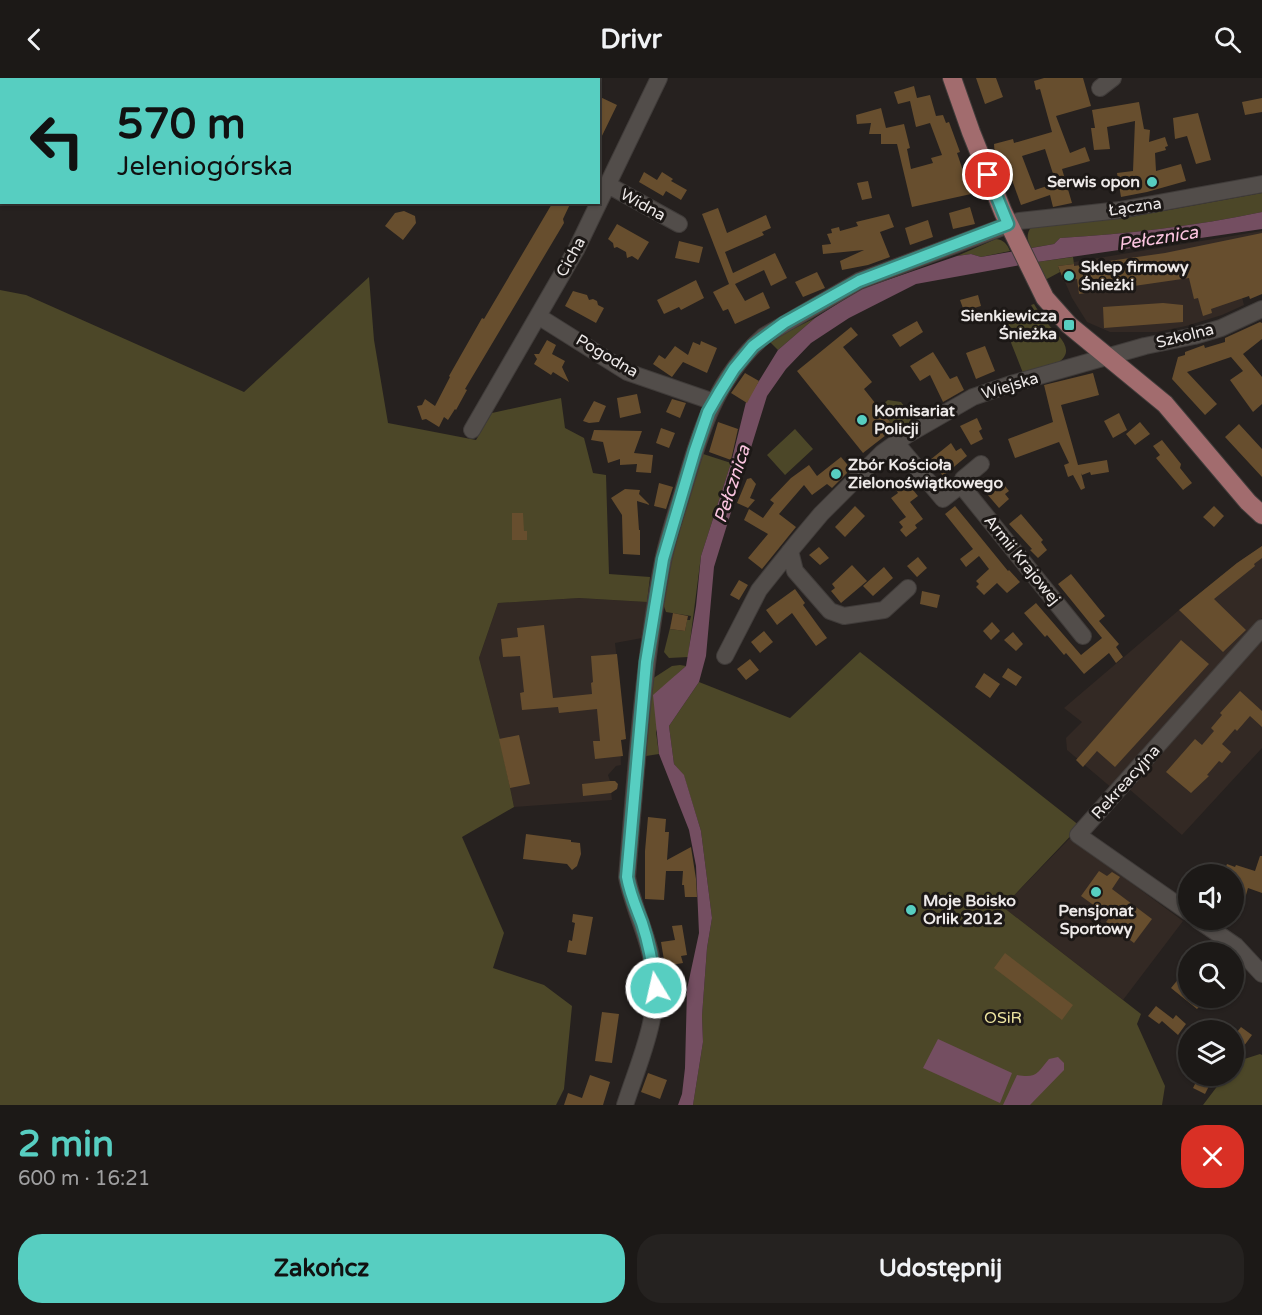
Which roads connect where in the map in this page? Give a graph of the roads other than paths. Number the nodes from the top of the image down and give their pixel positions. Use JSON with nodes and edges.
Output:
{"nodes":[{"id":1,"x":659,"y":78,"type":"edge"},
{"id":2,"x":952,"y":78,"type":"edge"},
{"id":3,"x":1262,"y":184,"type":"edge"},
{"id":4,"x":608,"y":185,"type":"junction"},
{"id":5,"x":600,"y":201,"type":"edge"},
{"id":6,"x":599,"y":204,"type":"edge"},
{"id":7,"x":679,"y":224,"type":"dead end"},
{"id":8,"x":1008,"y":224,"type":"junction"},
{"id":9,"x":1262,"y":309,"type":"edge"},
{"id":10,"x":538,"y":316,"type":"junction"},
{"id":11,"x":1107,"y":358,"type":"junction"},
{"id":12,"x":714,"y":402,"type":"junction"},
{"id":13,"x":472,"y":430,"type":"dead end"},
{"id":14,"x":896,"y":442,"type":"junction"},
{"id":15,"x":981,"y":464,"type":"dead end"},
{"id":16,"x":961,"y":484,"type":"junction"},
{"id":17,"x":1262,"y":515,"type":"edge"},
{"id":18,"x":790,"y":551,"type":"junction"},
{"id":19,"x":908,"y":588,"type":"dead end"},
{"id":20,"x":1262,"y":628,"type":"edge"},
{"id":21,"x":1083,"y":636,"type":"dead end"},
{"id":22,"x":725,"y":657,"type":"dead end"},
{"id":23,"x":1178,"y":905,"type":"edge"},
{"id":24,"x":1213,"y":930,"type":"edge"},
{"id":25,"x":1262,"y":974,"type":"edge"},
{"id":26,"x":625,"y":1105,"type":"edge"}],
"edges":[{"from":1,"to":4,"type":"street","name":"Cicha"},
{"from":2,"to":8,"type":"main road"},
{"from":3,"to":8,"type":"street","name":"Łączna"},
{"from":4,"to":5,"type":"street","name":"Cicha"},
{"from":4,"to":7,"type":"street","name":"Widna"},
{"from":6,"to":10,"type":"street","name":"Cicha"},
{"from":8,"to":11,"type":"main road"},
{"from":8,"to":12,"type":"street","name":"Łączna"},
{"from":9,"to":11,"type":"street","name":"Szkolna"},
{"from":10,"to":12,"type":"street","name":"Pogodna"},
{"from":10,"to":13,"type":"street","name":"Cicha"},
{"from":11,"to":14,"type":"street","name":"Wiejska"},
{"from":11,"to":17,"type":"main road"},
{"from":12,"to":26,"type":"street","name":"Łączna"},
{"from":14,"to":16,"type":"street"},
{"from":14,"to":18,"type":"street","name":"Wiejska"},
{"from":15,"to":16,"type":"street"},
{"from":16,"to":21,"type":"street","name":"Armii Krajowej"},
{"from":18,"to":19,"type":"street"},
{"from":18,"to":22,"type":"street","name":"Wiejska"},
{"from":20,"to":23,"type":"street","name":"Rekreacyjna"},
{"from":24,"to":25,"type":"street"}]}
